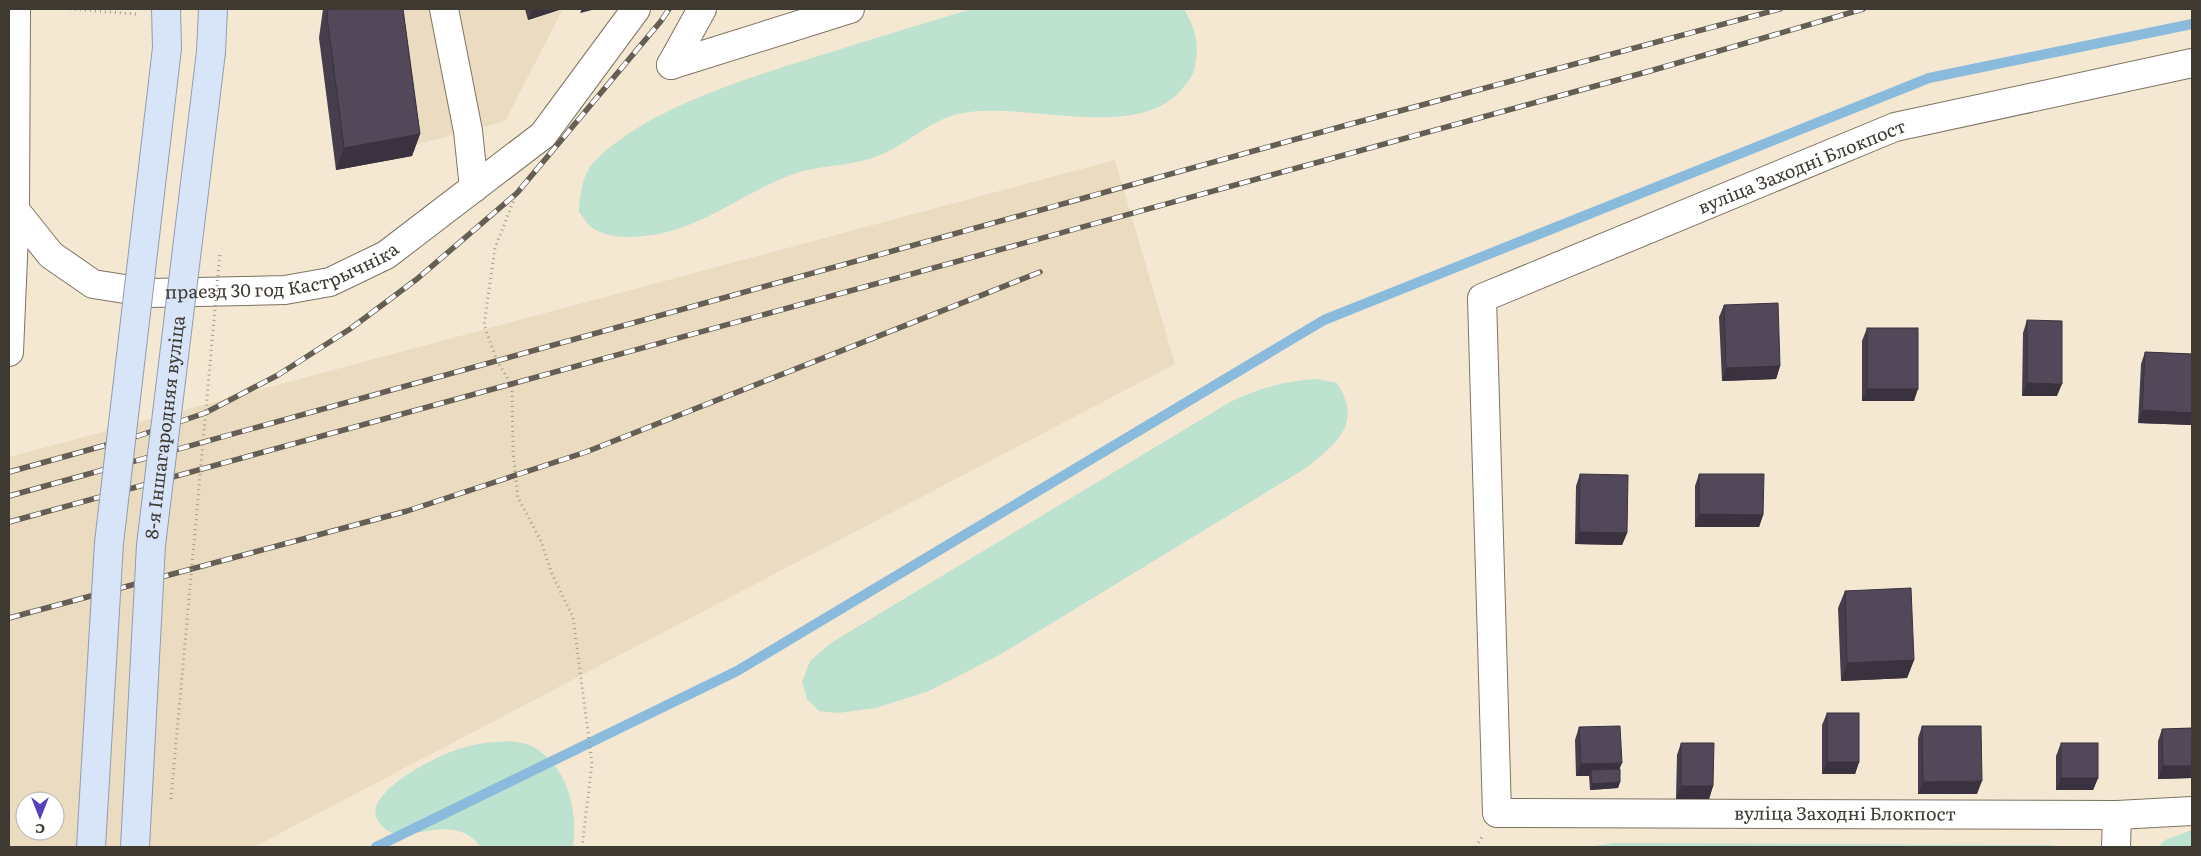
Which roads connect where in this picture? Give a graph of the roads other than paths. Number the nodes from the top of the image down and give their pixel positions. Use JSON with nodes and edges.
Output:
{"nodes":[{"id":1,"x":16,"y":9,"type":"edge"},
{"id":2,"x":166,"y":9,"type":"edge"},
{"id":3,"x":212,"y":9,"type":"edge"},
{"id":4,"x":444,"y":9,"type":"edge"},
{"id":5,"x":636,"y":9,"type":"edge"},
{"id":6,"x":702,"y":9,"type":"edge"},
{"id":7,"x":850,"y":9,"type":"edge"},
{"id":8,"x":2192,"y":63,"type":"edge"},
{"id":9,"x":474,"y":188,"type":"junction"},
{"id":10,"x":15,"y":210,"type":"junction"},
{"id":11,"x":9,"y":352,"type":"edge"},
{"id":12,"x":2192,"y":811,"type":"edge"},
{"id":13,"x":2117,"y":815,"type":"junction"},
{"id":14,"x":91,"y":847,"type":"edge"},
{"id":15,"x":135,"y":847,"type":"edge"},
{"id":16,"x":2116,"y":847,"type":"edge"}],
"edges":[{"from":1,"to":10,"type":"street"},
{"from":2,"to":14,"type":"main road","bridge":true},
{"from":3,"to":15,"type":"main road","name":"8-я Іншагародняя вуліца","bridge":true},
{"from":4,"to":9,"type":"street"},
{"from":5,"to":9,"type":"street","name":"праезд 30 год Кастрычніка"},
{"from":6,"to":7,"type":"street"},
{"from":8,"to":13,"type":"street","name":"вуліца Заходні Блокпост"},
{"from":9,"to":10,"type":"street","name":"праезд 30 год Кастрычніка"},
{"from":10,"to":11,"type":"street"},
{"from":12,"to":13,"type":"street","name":"вуліца Заходні Блокпост"},
{"from":13,"to":16,"type":"street"}]}
